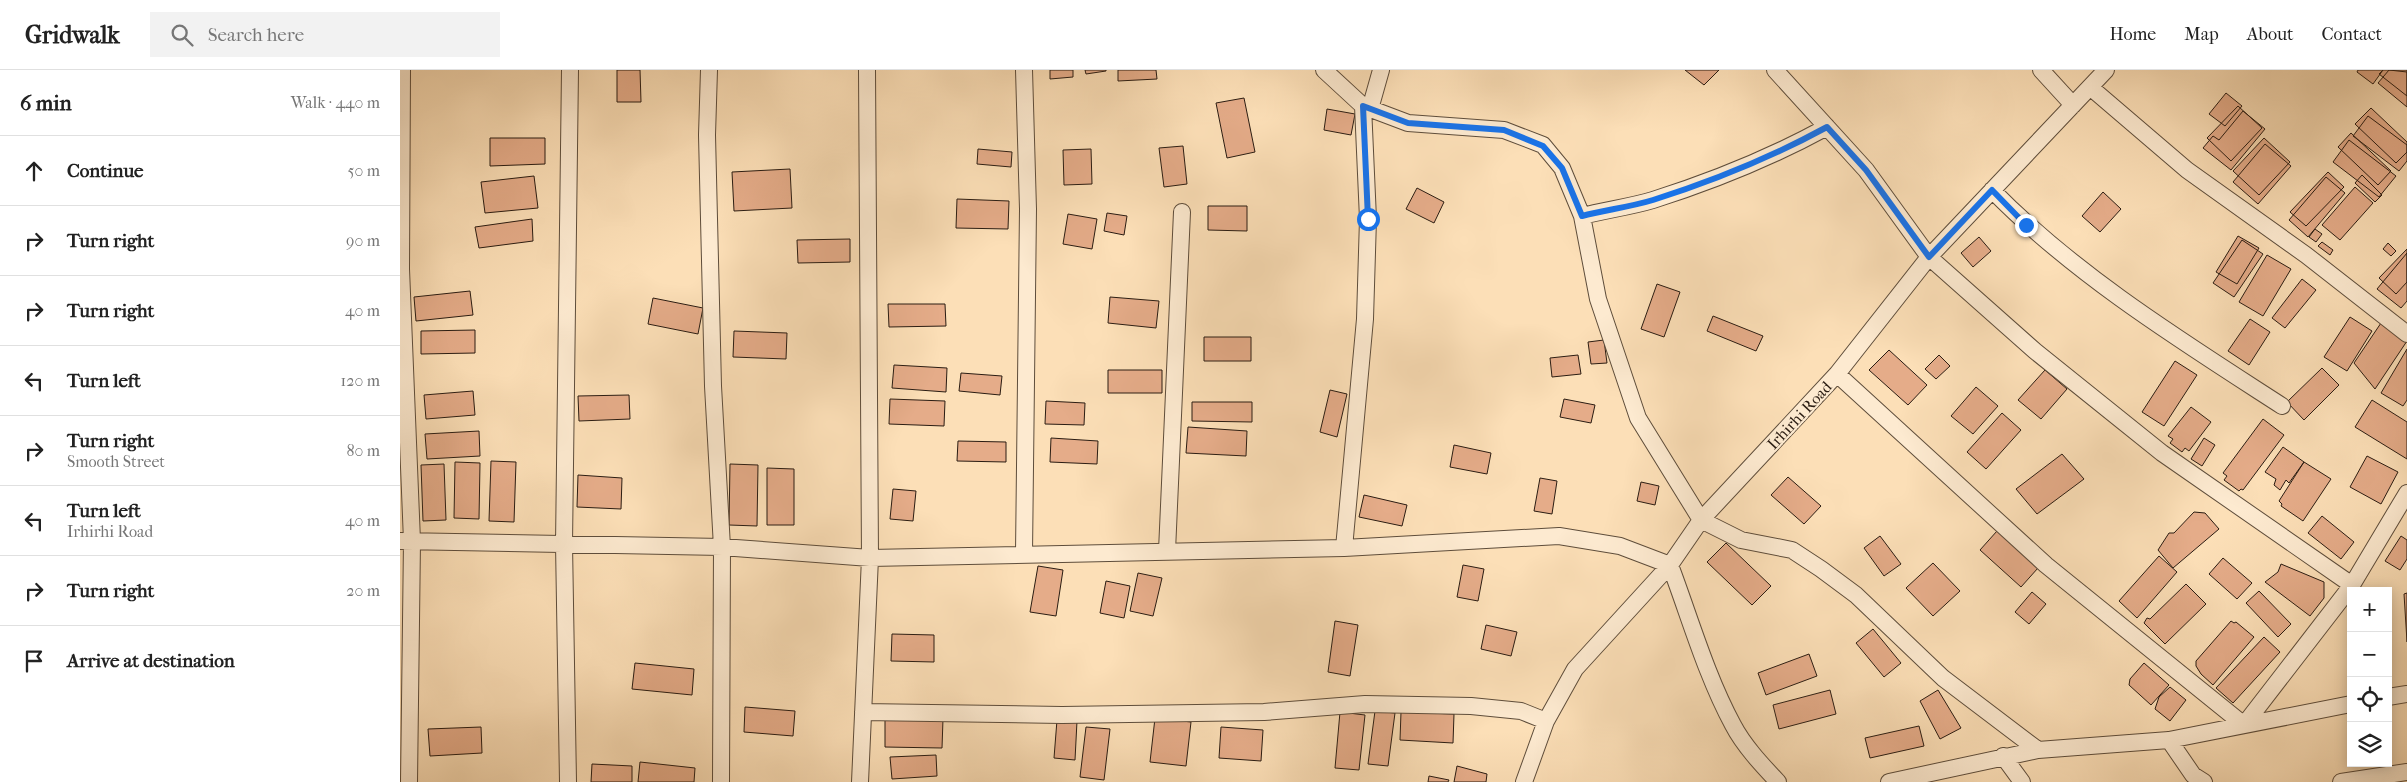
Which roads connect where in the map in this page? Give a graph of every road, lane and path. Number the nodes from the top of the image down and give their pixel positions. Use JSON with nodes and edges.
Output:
{"nodes":[{"id":1,"x":402,"y":70,"type":"edge"},
{"id":2,"x":570,"y":70,"type":"edge"},
{"id":3,"x":709,"y":70,"type":"edge"},
{"id":4,"x":867,"y":70,"type":"edge"},
{"id":5,"x":1024,"y":70,"type":"edge"},
{"id":6,"x":1324,"y":70,"type":"edge"},
{"id":7,"x":1381,"y":70,"type":"edge"},
{"id":8,"x":1775,"y":70,"type":"edge"},
{"id":9,"x":2041,"y":70,"type":"edge"},
{"id":10,"x":2106,"y":70,"type":"edge"},
{"id":11,"x":2090,"y":87,"type":"junction"},
{"id":12,"x":2073,"y":105,"type":"junction"},
{"id":13,"x":1366,"y":107,"type":"junction"},
{"id":14,"x":1827,"y":127,"type":"junction"},
{"id":15,"x":1992,"y":190,"type":"junction"},
{"id":16,"x":1182,"y":212,"type":"dead end"},
{"id":17,"x":1582,"y":216,"type":"junction"},
{"id":18,"x":1929,"y":257,"type":"junction"},
{"id":19,"x":2407,"y":334,"type":"edge"},
{"id":20,"x":1837,"y":374,"type":"junction"},
{"id":21,"x":2282,"y":406,"type":"dead end"},
{"id":22,"x":2407,"y":493,"type":"edge"},
{"id":23,"x":1701,"y":520,"type":"junction"},
{"id":24,"x":406,"y":541,"type":"edge"},
{"id":25,"x":564,"y":544,"type":"junction"},
{"id":26,"x":722,"y":547,"type":"junction"},
{"id":27,"x":1344,"y":548,"type":"junction"},
{"id":28,"x":1167,"y":551,"type":"junction"},
{"id":29,"x":1024,"y":553,"type":"junction"},
{"id":30,"x":870,"y":558,"type":"junction"},
{"id":31,"x":1670,"y":565,"type":"junction"},
{"id":32,"x":2352,"y":585,"type":"junction"},
{"id":33,"x":2407,"y":694,"type":"edge"},
{"id":34,"x":2392,"y":696,"type":"edge"},
{"id":35,"x":2347,"y":705,"type":"edge"},
{"id":36,"x":863,"y":712,"type":"junction"},
{"id":37,"x":1546,"y":722,"type":"junction"},
{"id":38,"x":2244,"y":725,"type":"junction"},
{"id":39,"x":2169,"y":740,"type":"junction"},
{"id":40,"x":2038,"y":750,"type":"junction"},
{"id":41,"x":2003,"y":756,"type":"junction"},
{"id":42,"x":2407,"y":772,"type":"edge"},
{"id":43,"x":409,"y":782,"type":"edge"},
{"id":44,"x":568,"y":782,"type":"edge"},
{"id":45,"x":721,"y":782,"type":"edge"},
{"id":46,"x":860,"y":782,"type":"edge"},
{"id":47,"x":1524,"y":782,"type":"edge"},
{"id":48,"x":1778,"y":782,"type":"edge"},
{"id":49,"x":1889,"y":782,"type":"edge"},
{"id":50,"x":2022,"y":782,"type":"edge"},
{"id":51,"x":2204,"y":782,"type":"edge"},
{"id":52,"x":2341,"y":782,"type":"edge"}],
"edges":[{"from":1,"to":24,"type":"street"},
{"from":2,"to":25,"type":"street"},
{"from":3,"to":26,"type":"street"},
{"from":4,"to":30,"type":"street"},
{"from":5,"to":29,"type":"street"},
{"from":6,"to":13,"type":"street"},
{"from":7,"to":13,"type":"street"},
{"from":8,"to":14,"type":"street"},
{"from":9,"to":12,"type":"street"},
{"from":10,"to":11,"type":"street","name":"Irhirhi Road"},
{"from":11,"to":12,"type":"street","name":"Irhirhi Road"},
{"from":11,"to":19,"type":"street"},
{"from":12,"to":15,"type":"street","name":"Irhirhi Road"},
{"from":13,"to":17,"type":"street"},
{"from":13,"to":27,"type":"street"},
{"from":14,"to":17,"type":"street"},
{"from":14,"to":18,"type":"street"},
{"from":15,"to":18,"type":"street","name":"Irhirhi Road"},
{"from":15,"to":21,"type":"street"},
{"from":16,"to":28,"type":"street"},
{"from":17,"to":23,"type":"street"},
{"from":18,"to":20,"type":"street","name":"Irhirhi Road"},
{"from":18,"to":32,"type":"street"},
{"from":20,"to":23,"type":"street","name":"Irhirhi Road"},
{"from":20,"to":38,"type":"street"},
{"from":22,"to":32,"type":"street"},
{"from":23,"to":31,"type":"street","name":"Irhirhi Road"},
{"from":23,"to":40,"type":"street"},
{"from":24,"to":25,"type":"street"},
{"from":24,"to":43,"type":"street"},
{"from":25,"to":26,"type":"street"},
{"from":25,"to":44,"type":"street"},
{"from":26,"to":30,"type":"street"},
{"from":26,"to":45,"type":"street"},
{"from":27,"to":28,"type":"street"},
{"from":27,"to":31,"type":"street"},
{"from":28,"to":29,"type":"street"},
{"from":29,"to":30,"type":"street"},
{"from":30,"to":36,"type":"street"},
{"from":31,"to":37,"type":"street","name":"Irhirhi Road"},
{"from":31,"to":48,"type":"street"},
{"from":32,"to":38,"type":"street"},
{"from":33,"to":34,"type":"street"},
{"from":35,"to":38,"type":"street"},
{"from":36,"to":37,"type":"street"},
{"from":36,"to":46,"type":"street"},
{"from":37,"to":47,"type":"street","name":"Irhirhi Road"},
{"from":38,"to":39,"type":"street"},
{"from":39,"to":40,"type":"street"},
{"from":39,"to":51,"type":"street"},
{"from":40,"to":41,"type":"street"},
{"from":41,"to":49,"type":"street"},
{"from":41,"to":50,"type":"street"},
{"from":42,"to":52,"type":"street"}]}
